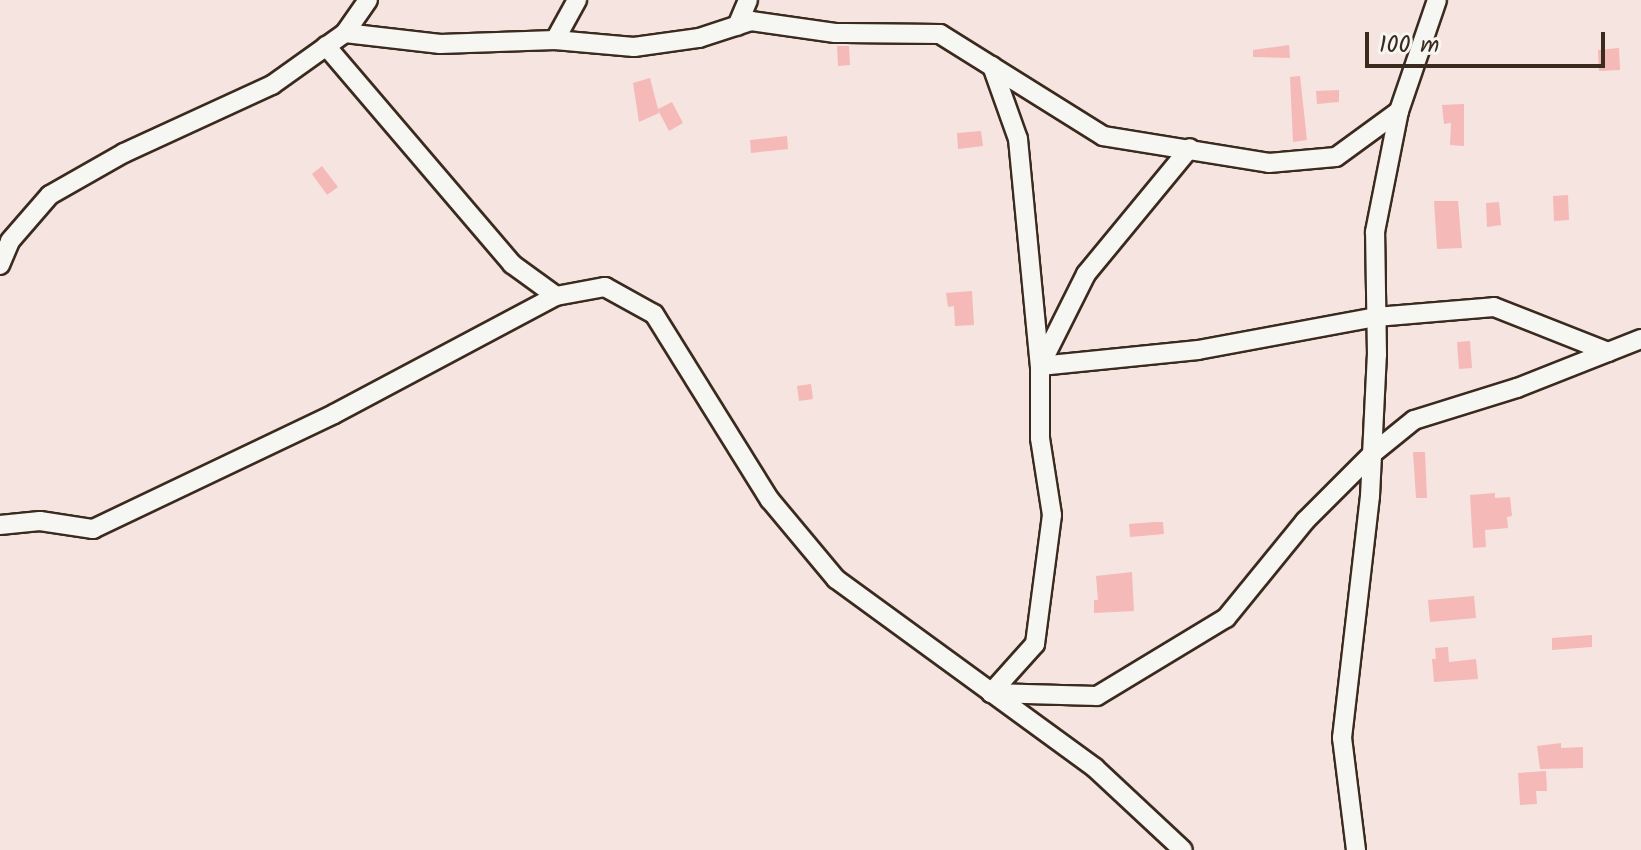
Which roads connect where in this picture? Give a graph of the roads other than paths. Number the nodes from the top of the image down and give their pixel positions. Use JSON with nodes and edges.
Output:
{"nodes":[{"id":1,"x":577,"y":0,"type":"edge"},
{"id":2,"x":748,"y":0,"type":"edge"},
{"id":3,"x":1437,"y":0,"type":"edge"},
{"id":4,"x":368,"y":1,"type":"edge"},
{"id":5,"x":737,"y":26,"type":"junction"},
{"id":6,"x":345,"y":33,"type":"junction"},
{"id":7,"x":555,"y":40,"type":"junction"},
{"id":8,"x":326,"y":46,"type":"junction"},
{"id":9,"x":992,"y":66,"type":"junction"},
{"id":10,"x":1399,"y":111,"type":"junction"},
{"id":11,"x":1190,"y":148,"type":"junction"},
{"id":12,"x":0,"y":265,"type":"edge"},
{"id":13,"x":556,"y":296,"type":"junction"},
{"id":14,"x":1376,"y":317,"type":"junction"},
{"id":15,"x":1641,"y":339,"type":"edge"},
{"id":16,"x":1608,"y":352,"type":"junction"},
{"id":17,"x":1040,"y":366,"type":"junction"},
{"id":18,"x":1372,"y":454,"type":"junction"},
{"id":19,"x":0,"y":525,"type":"edge"},
{"id":20,"x":991,"y":693,"type":"junction"},
{"id":21,"x":1183,"y":850,"type":"edge"},
{"id":22,"x":1356,"y":850,"type":"edge"}],
"edges":[{"from":1,"to":7,"type":"street"},
{"from":2,"to":5,"type":"street"},
{"from":3,"to":10,"type":"street"},
{"from":4,"to":6,"type":"street"},
{"from":5,"to":7,"type":"street"},
{"from":5,"to":9,"type":"street"},
{"from":6,"to":7,"type":"street"},
{"from":6,"to":8,"type":"street"},
{"from":8,"to":12,"type":"street"},
{"from":8,"to":13,"type":"street"},
{"from":9,"to":11,"type":"street"},
{"from":9,"to":17,"type":"street"},
{"from":10,"to":11,"type":"street"},
{"from":10,"to":14,"type":"street"},
{"from":11,"to":17,"type":"street"},
{"from":13,"to":19,"type":"street"},
{"from":13,"to":20,"type":"street"},
{"from":14,"to":16,"type":"street"},
{"from":14,"to":17,"type":"street"},
{"from":14,"to":18,"type":"street"},
{"from":15,"to":16,"type":"street"},
{"from":16,"to":18,"type":"street"},
{"from":17,"to":20,"type":"street"},
{"from":18,"to":20,"type":"street"},
{"from":18,"to":22,"type":"street"},
{"from":20,"to":21,"type":"street"}]}
